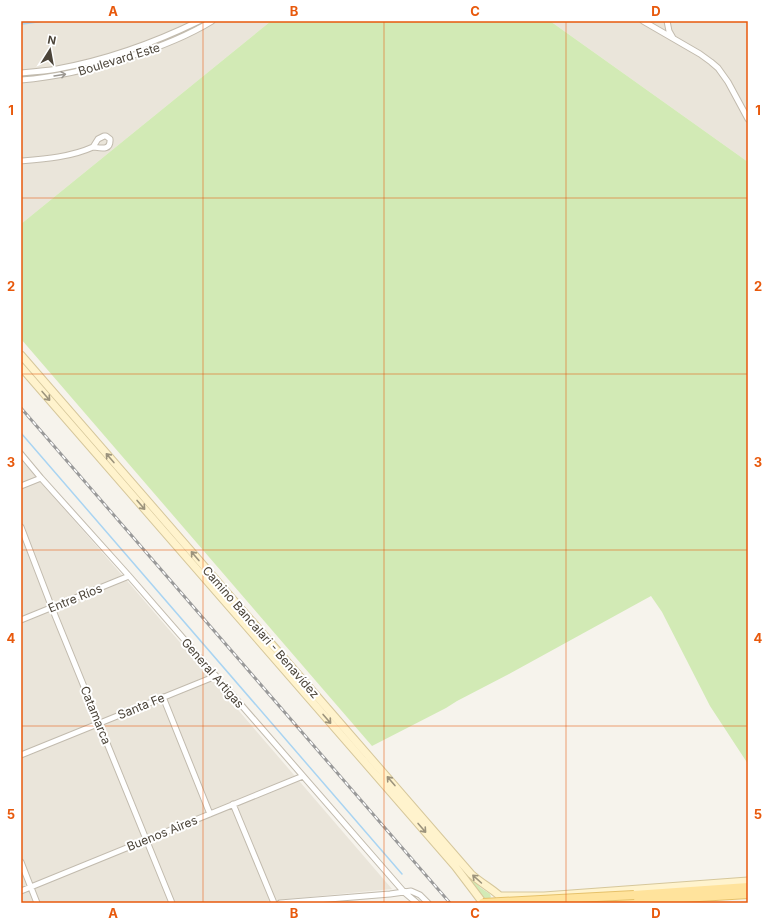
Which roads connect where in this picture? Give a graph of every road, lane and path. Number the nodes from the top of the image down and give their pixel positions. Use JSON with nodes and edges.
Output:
{"nodes":[{"id":1,"x":199,"y":21,"type":"edge"},
{"id":2,"x":212,"y":21,"type":"edge"},
{"id":3,"x":644,"y":21,"type":"edge"},
{"id":4,"x":667,"y":21,"type":"edge"},
{"id":5,"x":187,"y":27,"type":"junction"},
{"id":6,"x":190,"y":33,"type":"junction"},
{"id":7,"x":673,"y":38,"type":"junction"},
{"id":8,"x":101,"y":59,"type":"junction"},
{"id":9,"x":103,"y":65,"type":"junction"},
{"id":10,"x":21,"y":73,"type":"edge"},
{"id":11,"x":21,"y":80,"type":"edge"},
{"id":12,"x":748,"y":119,"type":"edge"},
{"id":13,"x":93,"y":147,"type":"dead end"},
{"id":14,"x":21,"y":161,"type":"edge"},
{"id":15,"x":21,"y":355,"type":"edge"},
{"id":16,"x":21,"y":367,"type":"edge"},
{"id":17,"x":21,"y":454,"type":"edge"},
{"id":18,"x":41,"y":478,"type":"junction"},
{"id":19,"x":21,"y":486,"type":"edge"},
{"id":20,"x":21,"y":526,"type":"edge"},
{"id":21,"x":129,"y":576,"type":"junction"},
{"id":22,"x":52,"y":608,"type":"junction"},
{"id":23,"x":21,"y":620,"type":"edge"},
{"id":24,"x":216,"y":676,"type":"junction"},
{"id":25,"x":164,"y":697,"type":"junction"},
{"id":26,"x":99,"y":723,"type":"junction"},
{"id":27,"x":21,"y":755,"type":"edge"},
{"id":28,"x":303,"y":776,"type":"junction"},
{"id":29,"x":233,"y":804,"type":"junction"},
{"id":30,"x":210,"y":814,"type":"junction"},
{"id":31,"x":147,"y":839,"type":"junction"},
{"id":32,"x":21,"y":862,"type":"edge"},
{"id":33,"x":748,"y":881,"type":"edge"},
{"id":34,"x":31,"y":887,"type":"junction"},
{"id":35,"x":748,"y":887,"type":"edge"},
{"id":36,"x":21,"y":891,"type":"edge"},
{"id":37,"x":404,"y":892,"type":"junction"},
{"id":38,"x":748,"y":894,"type":"edge"},
{"id":39,"x":500,"y":896,"type":"junction"},
{"id":40,"x":37,"y":903,"type":"edge"},
{"id":41,"x":172,"y":903,"type":"edge"},
{"id":42,"x":274,"y":903,"type":"edge"},
{"id":43,"x":280,"y":903,"type":"edge"},
{"id":44,"x":417,"y":903,"type":"edge"},
{"id":45,"x":428,"y":903,"type":"edge"},
{"id":46,"x":483,"y":903,"type":"edge"},
{"id":47,"x":489,"y":903,"type":"edge"},
{"id":48,"x":507,"y":903,"type":"edge"},
{"id":49,"x":602,"y":903,"type":"edge"}],
"edges":[{"from":1,"to":5,"type":"street","name":"Boulevard Este"},
{"from":2,"to":6,"type":"street","name":"Boulevard Este"},
{"from":3,"to":7,"type":"street"},
{"from":4,"to":7,"type":"street"},
{"from":5,"to":6,"type":"street"},
{"from":5,"to":8,"type":"street","name":"Boulevard Este"},
{"from":6,"to":9,"type":"street","name":"Boulevard Este"},
{"from":7,"to":12,"type":"street"},
{"from":8,"to":9,"type":"street"},
{"from":8,"to":10,"type":"street","name":"Boulevard Este"},
{"from":11,"to":9,"type":"street","name":"Boulevard Este","one_way":true},
{"from":13,"to":14,"type":"street"},
{"from":39,"to":15,"type":"main road","name":"Camino Bancalari - Benavídez","one_way":true},
{"from":16,"to":46,"type":"main road","name":"Camino Bancalari - Benavídez","one_way":true},
{"from":17,"to":18,"type":"street","name":"General Artigas"},
{"from":18,"to":19,"type":"street"},
{"from":18,"to":21,"type":"street","name":"General Artigas"},
{"from":20,"to":22,"type":"street","name":"Catamarca"},
{"from":21,"to":22,"type":"street","name":"Entre Ríos"},
{"from":21,"to":24,"type":"street","name":"General Artigas"},
{"from":22,"to":23,"type":"street","name":"Entre Ríos"},
{"from":22,"to":26,"type":"street","name":"Catamarca"},
{"from":24,"to":25,"type":"street","name":"Santa Fe"},
{"from":24,"to":28,"type":"street","name":"General Artigas"},
{"from":25,"to":26,"type":"street","name":"Santa Fe"},
{"from":25,"to":30,"type":"street"},
{"from":26,"to":27,"type":"street","name":"Santa Fe"},
{"from":26,"to":31,"type":"street","name":"Catamarca"},
{"from":28,"to":29,"type":"street","name":"Buenos Aires"},
{"from":28,"to":37,"type":"street","name":"General Artigas"},
{"from":29,"to":30,"type":"street","name":"Buenos Aires"},
{"from":29,"to":42,"type":"street"},
{"from":30,"to":31,"type":"street","name":"Buenos Aires"},
{"from":31,"to":34,"type":"street","name":"Buenos Aires"},
{"from":31,"to":41,"type":"street","name":"Catamarca"},
{"from":32,"to":34,"type":"street"},
{"from":33,"to":39,"type":"main road"},
{"from":34,"to":36,"type":"street","name":"Buenos Aires"},
{"from":34,"to":40,"type":"street"},
{"from":35,"to":46,"type":"main road","bridge":true},
{"from":37,"to":43,"type":"street"},
{"from":37,"to":44,"type":"street","name":"General Artigas"},
{"from":37,"to":45,"type":"street"},
{"from":38,"to":49,"type":"main road"},
{"from":39,"to":47,"type":"main road"},
{"from":39,"to":48,"type":"main road","name":"Camino Bancalari - Benavídez"}]}
